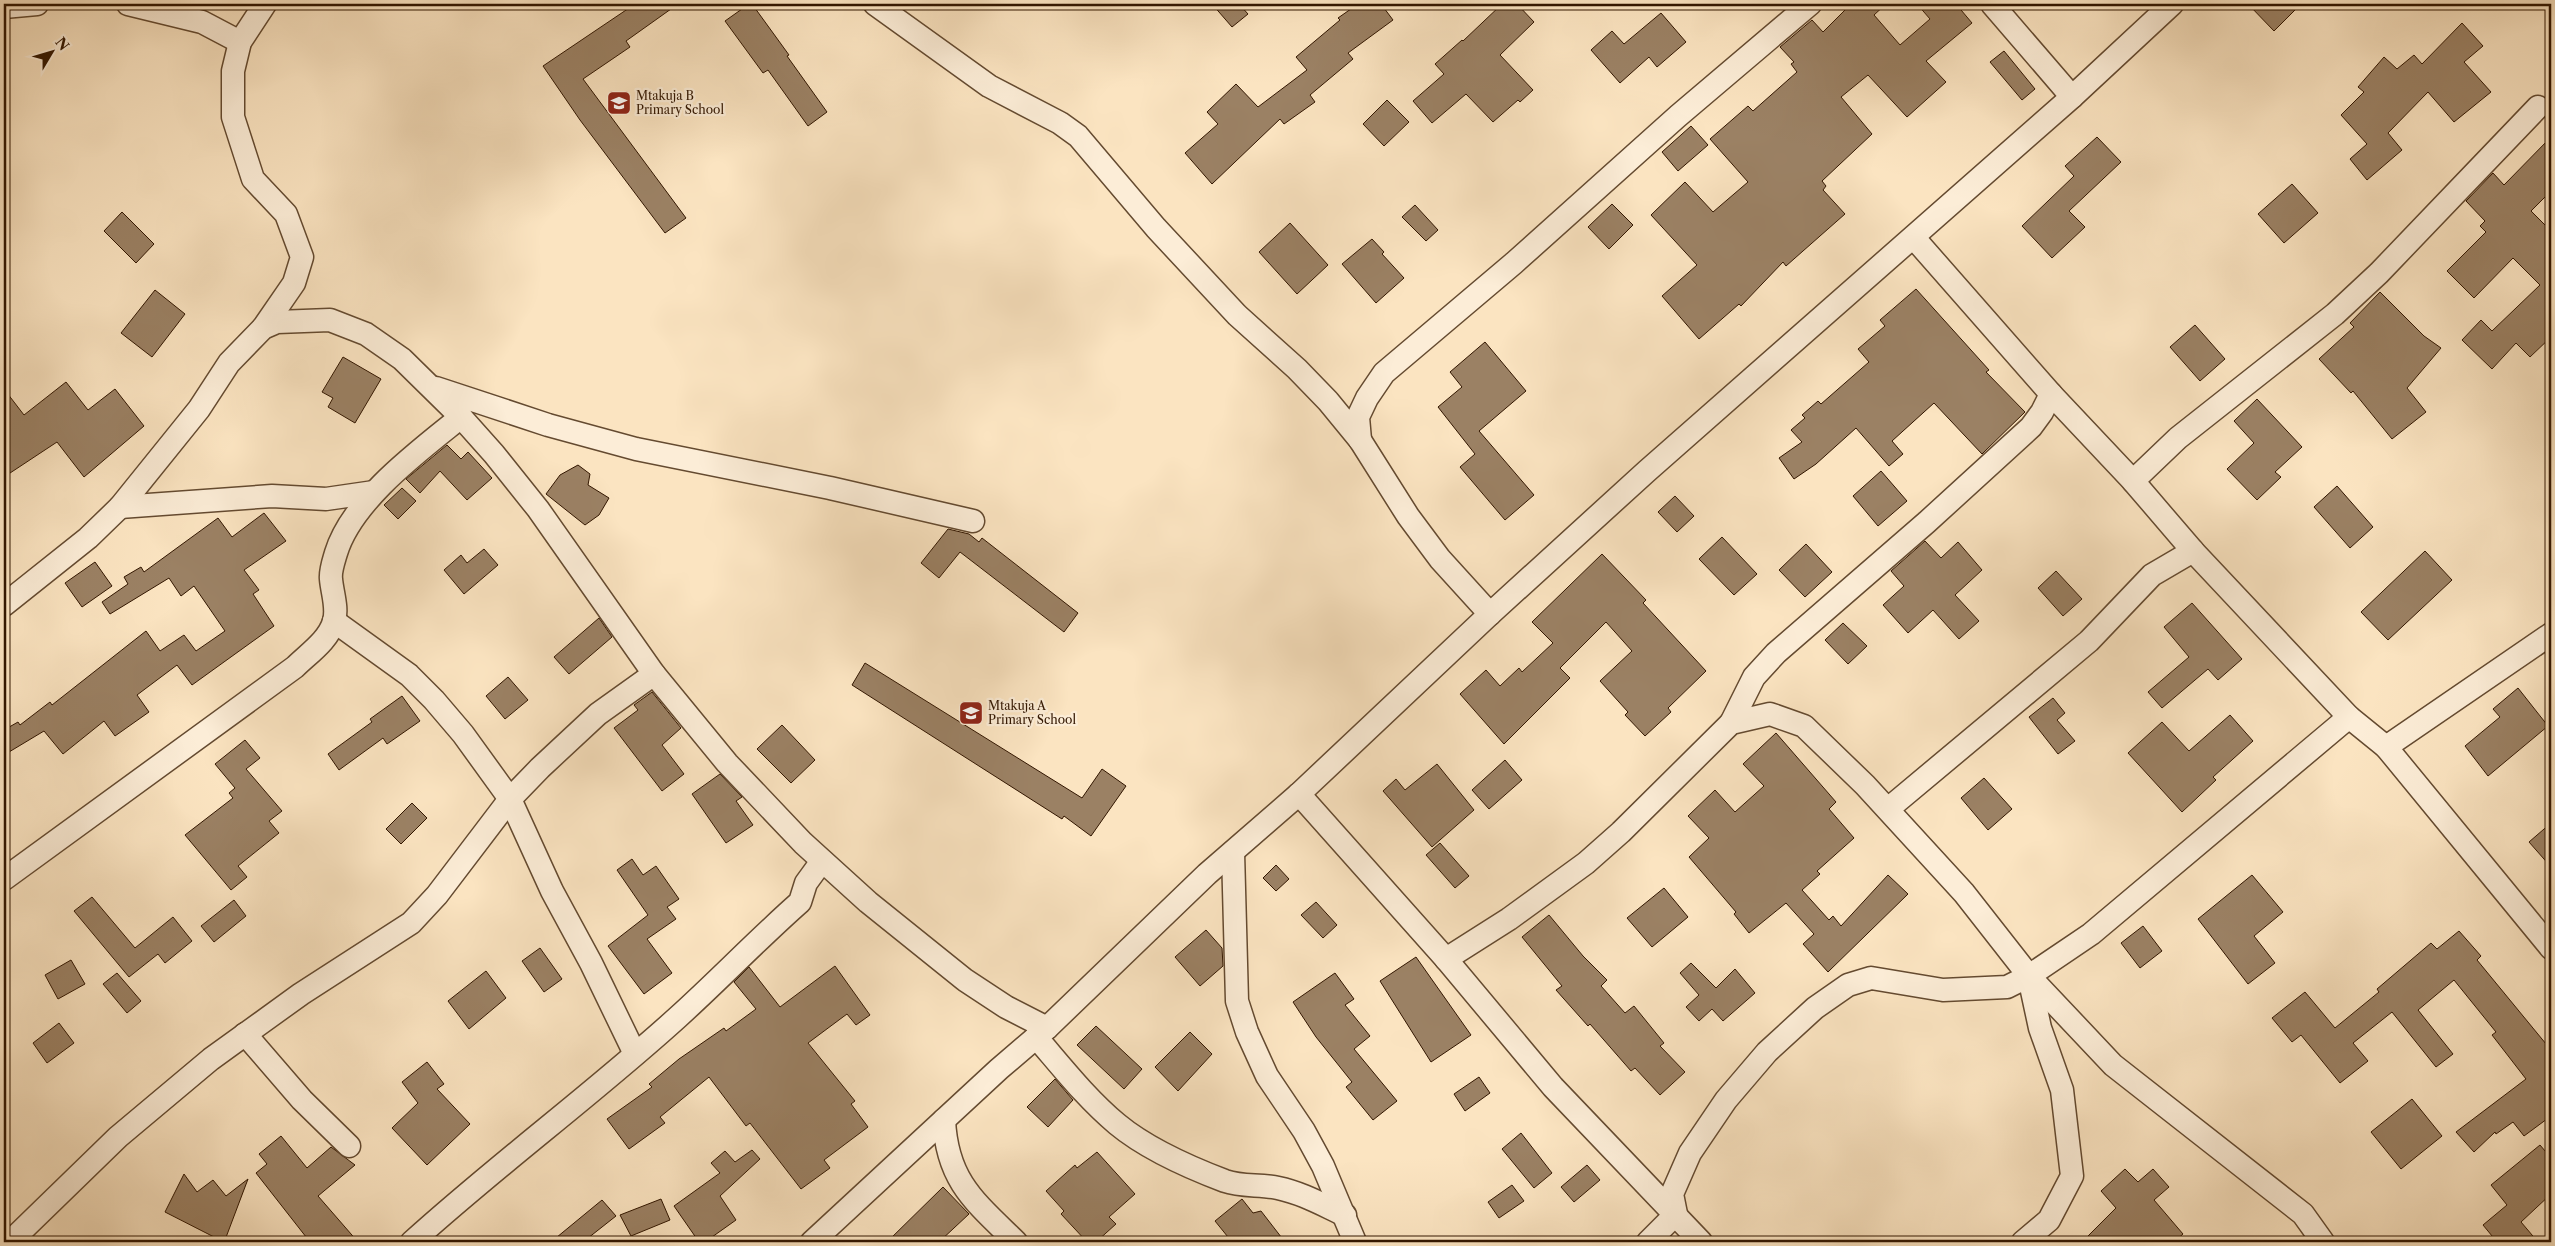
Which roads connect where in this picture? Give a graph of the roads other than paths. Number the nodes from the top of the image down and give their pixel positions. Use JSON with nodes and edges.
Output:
{"nodes":[{"id":1,"x":37,"y":4,"type":"edge"},
{"id":2,"x":128,"y":4,"type":"edge"},
{"id":3,"x":265,"y":4,"type":"edge"},
{"id":4,"x":875,"y":4,"type":"edge"},
{"id":5,"x":1810,"y":4,"type":"edge"},
{"id":6,"x":1992,"y":4,"type":"edge"},
{"id":7,"x":2172,"y":4,"type":"edge"},
{"id":8,"x":4,"y":7,"type":"edge"},
{"id":9,"x":240,"y":42,"type":"junction"},
{"id":10,"x":2072,"y":97,"type":"junction"},
{"id":11,"x":2538,"y":107,"type":"dead end"},
{"id":12,"x":1914,"y":238,"type":"junction"},
{"id":13,"x":263,"y":328,"type":"junction"},
{"id":14,"x":428,"y":385,"type":"junction"},
{"id":15,"x":2051,"y":394,"type":"junction"},
{"id":16,"x":461,"y":417,"type":"junction"},
{"id":17,"x":1360,"y":440,"type":"junction"},
{"id":18,"x":2134,"y":480,"type":"junction"},
{"id":19,"x":374,"y":492,"type":"junction"},
{"id":20,"x":120,"y":507,"type":"junction"},
{"id":21,"x":973,"y":521,"type":"dead end"},
{"id":22,"x":2193,"y":551,"type":"junction"},
{"id":23,"x":4,"y":605,"type":"edge"},
{"id":24,"x":1490,"y":614,"type":"junction"},
{"id":25,"x":334,"y":621,"type":"junction"},
{"id":26,"x":2551,"y":634,"type":"edge"},
{"id":27,"x":654,"y":674,"type":"junction"},
{"id":28,"x":2349,"y":717,"type":"junction"},
{"id":29,"x":1731,"y":723,"type":"junction"},
{"id":30,"x":2386,"y":747,"type":"junction"},
{"id":31,"x":1299,"y":794,"type":"junction"},
{"id":32,"x":510,"y":799,"type":"junction"},
{"id":33,"x":1888,"y":809,"type":"junction"},
{"id":34,"x":1233,"y":852,"type":"junction"},
{"id":35,"x":822,"y":861,"type":"junction"},
{"id":36,"x":4,"y":879,"type":"edge"},
{"id":37,"x":2544,"y":924,"type":"edge"},
{"id":38,"x":2551,"y":948,"type":"edge"},
{"id":39,"x":1446,"y":959,"type":"junction"},
{"id":40,"x":2029,"y":976,"type":"junction"},
{"id":41,"x":1041,"y":1033,"type":"junction"},
{"id":42,"x":245,"y":1034,"type":"junction"},
{"id":43,"x":635,"y":1054,"type":"junction"},
{"id":44,"x":944,"y":1120,"type":"junction"},
{"id":45,"x":349,"y":1146,"type":"dead end"},
{"id":46,"x":1676,"y":1214,"type":"junction"},
{"id":47,"x":1345,"y":1215,"type":"junction"},
{"id":48,"x":10,"y":1242,"type":"edge"},
{"id":49,"x":412,"y":1242,"type":"edge"},
{"id":50,"x":812,"y":1242,"type":"edge"},
{"id":51,"x":1016,"y":1242,"type":"edge"},
{"id":52,"x":1355,"y":1242,"type":"edge"},
{"id":53,"x":1648,"y":1242,"type":"edge"},
{"id":54,"x":1701,"y":1242,"type":"edge"},
{"id":55,"x":2023,"y":1242,"type":"edge"},
{"id":56,"x":2323,"y":1242,"type":"edge"}],
"edges":[{"from":1,"to":8,"type":"street"},
{"from":2,"to":9,"type":"street"},
{"from":3,"to":9,"type":"street"},
{"from":4,"to":17,"type":"street"},
{"from":5,"to":17,"type":"street"},
{"from":6,"to":10,"type":"street"},
{"from":7,"to":10,"type":"street"},
{"from":9,"to":13,"type":"street"},
{"from":10,"to":12,"type":"street"},
{"from":11,"to":18,"type":"street"},
{"from":12,"to":15,"type":"street"},
{"from":12,"to":24,"type":"street"},
{"from":13,"to":14,"type":"street"},
{"from":13,"to":20,"type":"street"},
{"from":14,"to":16,"type":"street"},
{"from":14,"to":21,"type":"street"},
{"from":15,"to":18,"type":"street"},
{"from":15,"to":29,"type":"street"},
{"from":16,"to":19,"type":"street"},
{"from":16,"to":27,"type":"street"},
{"from":17,"to":24,"type":"street"},
{"from":18,"to":22,"type":"street"},
{"from":19,"to":20,"type":"street"},
{"from":19,"to":25,"type":"street"},
{"from":20,"to":23,"type":"street"},
{"from":22,"to":28,"type":"street"},
{"from":22,"to":33,"type":"street"},
{"from":24,"to":31,"type":"street"},
{"from":25,"to":32,"type":"street"},
{"from":25,"to":36,"type":"street"},
{"from":26,"to":30,"type":"street"},
{"from":27,"to":32,"type":"street"},
{"from":27,"to":35,"type":"street"},
{"from":28,"to":30,"type":"street"},
{"from":28,"to":40,"type":"street"},
{"from":29,"to":33,"type":"street"},
{"from":29,"to":39,"type":"street"},
{"from":30,"to":37,"type":"street"},
{"from":31,"to":34,"type":"street"},
{"from":31,"to":39,"type":"street"},
{"from":32,"to":42,"type":"street"},
{"from":32,"to":43,"type":"street"},
{"from":33,"to":40,"type":"street"},
{"from":34,"to":41,"type":"street"},
{"from":34,"to":47,"type":"street"},
{"from":35,"to":41,"type":"street"},
{"from":35,"to":43,"type":"street"},
{"from":37,"to":38,"type":"street"},
{"from":39,"to":46,"type":"street"},
{"from":40,"to":46,"type":"street"},
{"from":40,"to":55,"type":"street"},
{"from":40,"to":56,"type":"street"},
{"from":41,"to":44,"type":"street"},
{"from":41,"to":47,"type":"street"},
{"from":42,"to":45,"type":"street"},
{"from":42,"to":48,"type":"street"},
{"from":43,"to":49,"type":"street"},
{"from":44,"to":50,"type":"street"},
{"from":44,"to":51,"type":"street"},
{"from":46,"to":53,"type":"street"},
{"from":46,"to":54,"type":"street"},
{"from":47,"to":52,"type":"street"}]}
